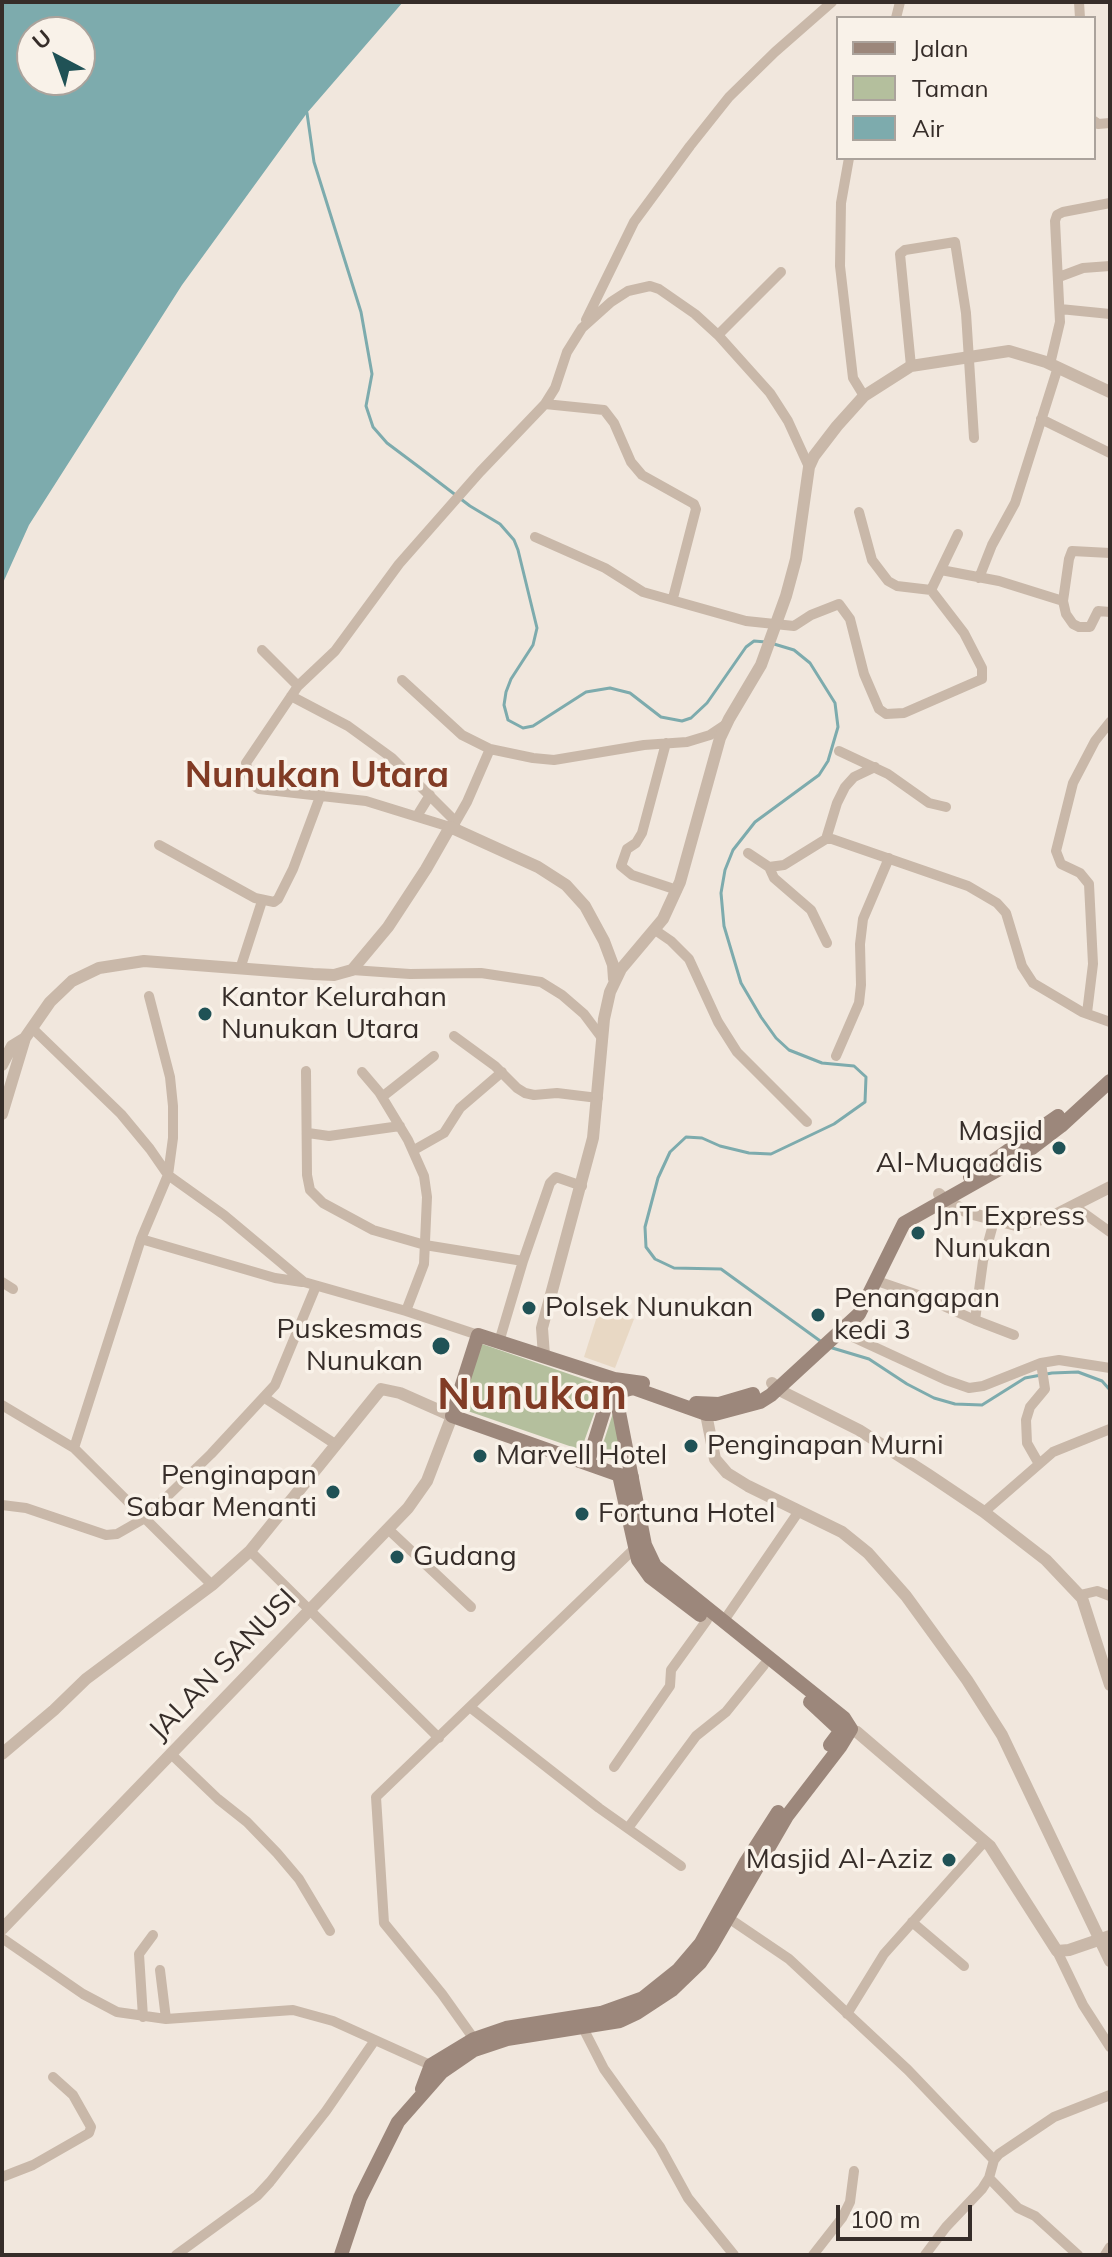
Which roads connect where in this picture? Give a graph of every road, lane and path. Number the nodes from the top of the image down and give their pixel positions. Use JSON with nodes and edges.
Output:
{"nodes":[{"id":1,"x":832,"y":2,"type":"edge"},
{"id":2,"x":849,"y":160,"type":"edge"},
{"id":3,"x":1110,"y":203,"type":"edge"},
{"id":4,"x":1110,"y":266,"type":"edge"},
{"id":5,"x":781,"y":272,"type":"dead end"},
{"id":6,"x":1059,"y":277,"type":"junction"},
{"id":7,"x":1060,"y":309,"type":"junction"},
{"id":8,"x":1110,"y":314,"type":"edge"},
{"id":9,"x":582,"y":328,"type":"junction"},
{"id":10,"x":718,"y":335,"type":"junction"},
{"id":11,"x":969,"y":355,"type":"junction"},
{"id":12,"x":1054,"y":365,"type":"junction"},
{"id":13,"x":911,"y":366,"type":"junction"},
{"id":14,"x":1110,"y":392,"type":"edge"},
{"id":15,"x":864,"y":396,"type":"junction"},
{"id":16,"x":545,"y":404,"type":"junction"},
{"id":17,"x":1041,"y":419,"type":"junction"},
{"id":18,"x":974,"y":438,"type":"dead end"},
{"id":19,"x":1110,"y":453,"type":"edge"},
{"id":20,"x":809,"y":467,"type":"junction"},
{"id":21,"x":859,"y":512,"type":"dead end"},
{"id":22,"x":958,"y":534,"type":"dead end"},
{"id":23,"x":535,"y":537,"type":"dead end"},
{"id":24,"x":1110,"y":553,"type":"edge"},
{"id":25,"x":941,"y":570,"type":"junction"},
{"id":26,"x":979,"y":578,"type":"junction"},
{"id":27,"x":931,"y":590,"type":"junction"},
{"id":28,"x":673,"y":598,"type":"junction"},
{"id":29,"x":1063,"y":601,"type":"junction"},
{"id":30,"x":1110,"y":612,"type":"edge"},
{"id":31,"x":773,"y":631,"type":"junction"},
{"id":32,"x":262,"y":650,"type":"dead end"},
{"id":33,"x":402,"y":680,"type":"dead end"},
{"id":34,"x":298,"y":686,"type":"junction"},
{"id":35,"x":291,"y":696,"type":"junction"},
{"id":36,"x":1110,"y":722,"type":"edge"},
{"id":37,"x":726,"y":724,"type":"junction"},
{"id":38,"x":666,"y":743,"type":"junction"},
{"id":39,"x":490,"y":749,"type":"junction"},
{"id":40,"x":839,"y":751,"type":"dead end"},
{"id":41,"x":875,"y":767,"type":"junction"},
{"id":42,"x":321,"y":794,"type":"junction"},
{"id":43,"x":430,"y":795,"type":"junction"},
{"id":44,"x":946,"y":807,"type":"dead end"},
{"id":45,"x":417,"y":816,"type":"junction"},
{"id":46,"x":454,"y":826,"type":"junction"},
{"id":47,"x":826,"y":839,"type":"junction"},
{"id":48,"x":159,"y":845,"type":"dead end"},
{"id":49,"x":748,"y":853,"type":"dead end"},
{"id":50,"x":889,"y":858,"type":"junction"},
{"id":51,"x":769,"y":867,"type":"junction"},
{"id":52,"x":677,"y":890,"type":"junction"},
{"id":53,"x":262,"y":901,"type":"junction"},
{"id":54,"x":655,"y":930,"type":"junction"},
{"id":55,"x":827,"y":943,"type":"dead end"},
{"id":56,"x":240,"y":969,"type":"junction"},
{"id":57,"x":352,"y":970,"type":"junction"},
{"id":58,"x":614,"y":979,"type":"junction"},
{"id":59,"x":149,"y":996,"type":"dead end"},
{"id":60,"x":1087,"y":1013,"type":"junction"},
{"id":61,"x":1110,"y":1022,"type":"edge"},
{"id":62,"x":28,"y":1033,"type":"junction"},
{"id":63,"x":454,"y":1036,"type":"dead end"},
{"id":64,"x":602,"y":1038,"type":"junction"},
{"id":65,"x":434,"y":1056,"type":"dead end"},
{"id":66,"x":836,"y":1056,"type":"dead end"},
{"id":67,"x":2,"y":1065,"type":"edge"},
{"id":68,"x":1110,"y":1070,"type":"edge"},
{"id":69,"x":306,"y":1071,"type":"dead end"},
{"id":70,"x":362,"y":1072,"type":"dead end"},
{"id":71,"x":502,"y":1072,"type":"junction"},
{"id":72,"x":1110,"y":1081,"type":"edge"},
{"id":73,"x":382,"y":1097,"type":"junction"},
{"id":74,"x":598,"y":1098,"type":"junction"},
{"id":75,"x":2,"y":1114,"type":"edge"},
{"id":76,"x":807,"y":1122,"type":"dead end"},
{"id":77,"x":400,"y":1126,"type":"junction"},
{"id":78,"x":308,"y":1133,"type":"junction"},
{"id":79,"x":414,"y":1150,"type":"junction"},
{"id":80,"x":168,"y":1175,"type":"junction"},
{"id":81,"x":582,"y":1186,"type":"junction"},
{"id":82,"x":1110,"y":1187,"type":"edge"},
{"id":83,"x":942,"y":1197,"type":"junction"},
{"id":84,"x":1074,"y":1206,"type":"junction"},
{"id":85,"x":994,"y":1221,"type":"junction"},
{"id":86,"x":1110,"y":1232,"type":"edge"},
{"id":87,"x":141,"y":1239,"type":"junction"},
{"id":88,"x":425,"y":1245,"type":"junction"},
{"id":89,"x":523,"y":1261,"type":"junction"},
{"id":90,"x":877,"y":1281,"type":"junction"},
{"id":91,"x":2,"y":1282,"type":"edge"},
{"id":92,"x":304,"y":1282,"type":"junction"},
{"id":93,"x":316,"y":1286,"type":"junction"},
{"id":94,"x":13,"y":1289,"type":"dead end"},
{"id":95,"x":406,"y":1311,"type":"junction"},
{"id":96,"x":975,"y":1320,"type":"junction"},
{"id":97,"x":542,"y":1328,"type":"junction"},
{"id":98,"x":837,"y":1333,"type":"junction"},
{"id":99,"x":478,"y":1335,"type":"junction"},
{"id":100,"x":1014,"y":1335,"type":"dead end"},
{"id":101,"x":499,"y":1342,"type":"junction"},
{"id":102,"x":528,"y":1351,"type":"junction"},
{"id":103,"x":544,"y":1356,"type":"junction"},
{"id":104,"x":1042,"y":1364,"type":"junction"},
{"id":105,"x":1110,"y":1368,"type":"edge"},
{"id":106,"x":614,"y":1379,"type":"junction"},
{"id":107,"x":776,"y":1387,"type":"junction"},
{"id":108,"x":265,"y":1398,"type":"junction"},
{"id":109,"x":2,"y":1405,"type":"edge"},
{"id":110,"x":706,"y":1414,"type":"junction"},
{"id":111,"x":452,"y":1416,"type":"junction"},
{"id":112,"x":1110,"y":1429,"type":"edge"},
{"id":113,"x":335,"y":1444,"type":"junction"},
{"id":114,"x":74,"y":1448,"type":"junction"},
{"id":115,"x":588,"y":1462,"type":"junction"},
{"id":116,"x":1039,"y":1464,"type":"junction"},
{"id":117,"x":626,"y":1476,"type":"junction"},
{"id":118,"x":2,"y":1505,"type":"edge"},
{"id":119,"x":799,"y":1511,"type":"junction"},
{"id":120,"x":984,"y":1512,"type":"junction"},
{"id":121,"x":145,"y":1518,"type":"junction"},
{"id":122,"x":388,"y":1529,"type":"junction"},
{"id":123,"x":634,"y":1549,"type":"junction"},
{"id":124,"x":250,"y":1551,"type":"junction"},
{"id":125,"x":212,"y":1585,"type":"junction"},
{"id":126,"x":1080,"y":1595,"type":"junction"},
{"id":127,"x":1110,"y":1596,"type":"edge"},
{"id":128,"x":471,"y":1607,"type":"dead end"},
{"id":129,"x":309,"y":1611,"type":"junction"},
{"id":130,"x":707,"y":1620,"type":"junction"},
{"id":131,"x":723,"y":1622,"type":"junction"},
{"id":132,"x":764,"y":1665,"type":"junction"},
{"id":133,"x":791,"y":1680,"type":"junction"},
{"id":134,"x":1110,"y":1685,"type":"edge"},
{"id":135,"x":471,"y":1708,"type":"junction"},
{"id":136,"x":845,"y":1729,"type":"junction"},
{"id":137,"x":439,"y":1738,"type":"junction"},
{"id":138,"x":2,"y":1754,"type":"edge"},
{"id":139,"x":171,"y":1754,"type":"junction"},
{"id":140,"x":614,"y":1767,"type":"dead end"},
{"id":141,"x":628,"y":1828,"type":"junction"},
{"id":142,"x":985,"y":1841,"type":"junction"},
{"id":143,"x":681,"y":1866,"type":"dead end"},
{"id":144,"x":725,"y":1915,"type":"junction"},
{"id":145,"x":912,"y":1922,"type":"junction"},
{"id":146,"x":2,"y":1929,"type":"edge"},
{"id":147,"x":330,"y":1931,"type":"dead end"},
{"id":148,"x":153,"y":1935,"type":"dead end"},
{"id":149,"x":1104,"y":1937,"type":"edge"},
{"id":150,"x":2,"y":1938,"type":"edge"},
{"id":151,"x":1057,"y":1951,"type":"junction"},
{"id":152,"x":1110,"y":1961,"type":"edge"},
{"id":153,"x":964,"y":1966,"type":"dead end"},
{"id":154,"x":160,"y":1970,"type":"dead end"},
{"id":155,"x":847,"y":2014,"type":"junction"},
{"id":156,"x":143,"y":2017,"type":"junction"},
{"id":157,"x":166,"y":2019,"type":"junction"},
{"id":158,"x":582,"y":2026,"type":"junction"},
{"id":159,"x":474,"y":2039,"type":"junction"},
{"id":160,"x":375,"y":2040,"type":"junction"},
{"id":161,"x":1110,"y":2047,"type":"edge"},
{"id":162,"x":436,"y":2068,"type":"junction"},
{"id":163,"x":53,"y":2077,"type":"dead end"},
{"id":164,"x":1110,"y":2095,"type":"edge"},
{"id":165,"x":994,"y":2160,"type":"junction"},
{"id":166,"x":854,"y":2171,"type":"dead end"},
{"id":167,"x":2,"y":2177,"type":"edge"},
{"id":168,"x":989,"y":2178,"type":"junction"},
{"id":169,"x":1110,"y":2247,"type":"edge"},
{"id":170,"x":176,"y":2255,"type":"edge"},
{"id":171,"x":341,"y":2255,"type":"edge"},
{"id":172,"x":734,"y":2255,"type":"edge"},
{"id":173,"x":813,"y":2255,"type":"edge"},
{"id":174,"x":925,"y":2255,"type":"edge"},
{"id":175,"x":1078,"y":2255,"type":"edge"},
{"id":176,"x":1105,"y":2255,"type":"edge"}],
"edges":[{"from":1,"to":9,"type":"street"},
{"from":2,"to":15,"type":"street"},
{"from":3,"to":6,"type":"street"},
{"from":4,"to":6,"type":"street"},
{"from":5,"to":10,"type":"street"},
{"from":6,"to":7,"type":"street"},
{"from":7,"to":8,"type":"street"},
{"from":7,"to":12,"type":"street"},
{"from":9,"to":10,"type":"street"},
{"from":9,"to":16,"type":"street"},
{"from":10,"to":20,"type":"street"},
{"from":11,"to":12,"type":"street"},
{"from":11,"to":13,"type":"street"},
{"from":11,"to":13,"type":"street"},
{"from":11,"to":18,"type":"street"},
{"from":12,"to":14,"type":"street"},
{"from":12,"to":17,"type":"street"},
{"from":13,"to":15,"type":"street"},
{"from":15,"to":20,"type":"street"},
{"from":16,"to":28,"type":"street"},
{"from":16,"to":34,"type":"street"},
{"from":17,"to":19,"type":"street"},
{"from":17,"to":26,"type":"street"},
{"from":20,"to":31,"type":"street"},
{"from":21,"to":27,"type":"street"},
{"from":22,"to":25,"type":"street"},
{"from":23,"to":28,"type":"street"},
{"from":24,"to":29,"type":"street"},
{"from":25,"to":26,"type":"street"},
{"from":25,"to":27,"type":"street"},
{"from":26,"to":29,"type":"street"},
{"from":27,"to":31,"type":"street"},
{"from":28,"to":31,"type":"street"},
{"from":29,"to":30,"type":"street"},
{"from":31,"to":37,"type":"street"},
{"from":32,"to":34,"type":"street"},
{"from":33,"to":39,"type":"street"},
{"from":34,"to":35,"type":"street"},
{"from":35,"to":42,"type":"street"},
{"from":35,"to":43,"type":"street"},
{"from":36,"to":60,"type":"street"},
{"from":37,"to":38,"type":"street"},
{"from":37,"to":52,"type":"street"},
{"from":38,"to":39,"type":"street"},
{"from":38,"to":52,"type":"street"},
{"from":39,"to":46,"type":"street"},
{"from":40,"to":41,"type":"street"},
{"from":41,"to":44,"type":"street"},
{"from":41,"to":47,"type":"street"},
{"from":42,"to":45,"type":"street"},
{"from":42,"to":53,"type":"street"},
{"from":43,"to":45,"type":"street"},
{"from":43,"to":46,"type":"street"},
{"from":45,"to":46,"type":"street"},
{"from":46,"to":57,"type":"street"},
{"from":46,"to":58,"type":"street"},
{"from":47,"to":50,"type":"street"},
{"from":47,"to":51,"type":"street"},
{"from":48,"to":53,"type":"street"},
{"from":49,"to":51,"type":"street"},
{"from":50,"to":60,"type":"street"},
{"from":50,"to":66,"type":"street"},
{"from":51,"to":55,"type":"street"},
{"from":52,"to":54,"type":"street"},
{"from":53,"to":56,"type":"street"},
{"from":54,"to":58,"type":"street"},
{"from":54,"to":76,"type":"street"},
{"from":56,"to":57,"type":"street"},
{"from":56,"to":62,"type":"street"},
{"from":57,"to":64,"type":"street"},
{"from":58,"to":64,"type":"street"},
{"from":59,"to":80,"type":"street"},
{"from":60,"to":61,"type":"street"},
{"from":62,"to":67,"type":"street"},
{"from":62,"to":75,"type":"street"},
{"from":62,"to":80,"type":"street"},
{"from":63,"to":71,"type":"street"},
{"from":64,"to":74,"type":"street"},
{"from":65,"to":73,"type":"street"},
{"from":68,"to":83,"type":"main road"},
{"from":69,"to":78,"type":"street"},
{"from":70,"to":73,"type":"street"},
{"from":71,"to":74,"type":"street"},
{"from":71,"to":79,"type":"street"},
{"from":72,"to":83,"type":"main road"},
{"from":73,"to":77,"type":"street"},
{"from":74,"to":81,"type":"street"},
{"from":77,"to":78,"type":"street"},
{"from":77,"to":79,"type":"street"},
{"from":78,"to":88,"type":"street"},
{"from":79,"to":88,"type":"street"},
{"from":80,"to":87,"type":"street"},
{"from":80,"to":92,"type":"street"},
{"from":81,"to":89,"type":"street"},
{"from":81,"to":97,"type":"street"},
{"from":82,"to":84,"type":"street"},
{"from":83,"to":85,"type":"street"},
{"from":83,"to":90,"type":"main road"},
{"from":83,"to":98,"type":"main road"},
{"from":84,"to":85,"type":"street"},
{"from":84,"to":86,"type":"street"},
{"from":85,"to":96,"type":"street"},
{"from":87,"to":92,"type":"street"},
{"from":87,"to":114,"type":"street"},
{"from":88,"to":89,"type":"street"},
{"from":88,"to":95,"type":"street"},
{"from":89,"to":101,"type":"street"},
{"from":90,"to":96,"type":"street"},
{"from":90,"to":98,"type":"main road"},
{"from":91,"to":94,"type":"street"},
{"from":92,"to":93,"type":"street"},
{"from":93,"to":95,"type":"street"},
{"from":93,"to":108,"type":"street"},
{"from":95,"to":99,"type":"street"},
{"from":96,"to":100,"type":"street"},
{"from":97,"to":102,"type":"street"},
{"from":97,"to":103,"type":"street"},
{"from":98,"to":104,"type":"street"},
{"from":98,"to":107,"type":"main road"},
{"from":99,"to":101,"type":"main road"},
{"from":99,"to":111,"type":"main road"},
{"from":101,"to":102,"type":"main road"},
{"from":102,"to":103,"type":"main road"},
{"from":103,"to":106,"type":"main road"},
{"from":104,"to":105,"type":"street"},
{"from":104,"to":116,"type":"street"},
{"from":106,"to":107,"type":"main road"},
{"from":106,"to":115,"type":"main road"},
{"from":107,"to":110,"type":"main road"},
{"from":107,"to":120,"type":"street"},
{"from":108,"to":113,"type":"street"},
{"from":108,"to":121,"type":"street"},
{"from":109,"to":114,"type":"street"},
{"from":110,"to":117,"type":"main road"},
{"from":110,"to":119,"type":"street"},
{"from":111,"to":113,"type":"street"},
{"from":111,"to":115,"type":"main road"},
{"from":111,"to":122,"type":"street","name":"JALAN SANUSI"},
{"from":112,"to":116,"type":"street"},
{"from":113,"to":124,"type":"street"},
{"from":114,"to":121,"type":"street"},
{"from":115,"to":117,"type":"main road"},
{"from":116,"to":120,"type":"street"},
{"from":117,"to":123,"type":"main road"},
{"from":117,"to":131,"type":"main road"},
{"from":118,"to":121,"type":"street"},
{"from":119,"to":131,"type":"street"},
{"from":119,"to":149,"type":"street"},
{"from":120,"to":126,"type":"street"},
{"from":121,"to":125,"type":"street"},
{"from":122,"to":128,"type":"street"},
{"from":122,"to":129,"type":"street","name":"JALAN SANUSI"},
{"from":123,"to":130,"type":"main road"},
{"from":123,"to":135,"type":"street"},
{"from":124,"to":125,"type":"street"},
{"from":124,"to":129,"type":"street"},
{"from":125,"to":138,"type":"street"},
{"from":126,"to":127,"type":"street"},
{"from":126,"to":134,"type":"street"},
{"from":129,"to":137,"type":"street"},
{"from":129,"to":139,"type":"street","name":"JALAN SANUSI"},
{"from":130,"to":132,"type":"main road"},
{"from":130,"to":140,"type":"street"},
{"from":131,"to":133,"type":"main road"},
{"from":132,"to":133,"type":"main road"},
{"from":132,"to":141,"type":"street"},
{"from":133,"to":136,"type":"main road"},
{"from":135,"to":137,"type":"street"},
{"from":135,"to":141,"type":"street"},
{"from":136,"to":142,"type":"street"},
{"from":136,"to":144,"type":"main road"},
{"from":137,"to":159,"type":"street"},
{"from":139,"to":146,"type":"street","name":"JALAN SANUSI"},
{"from":139,"to":147,"type":"street"},
{"from":141,"to":143,"type":"street"},
{"from":142,"to":145,"type":"street"},
{"from":142,"to":151,"type":"street"},
{"from":144,"to":155,"type":"street"},
{"from":144,"to":158,"type":"main road"},
{"from":144,"to":159,"type":"main road"},
{"from":145,"to":153,"type":"street"},
{"from":145,"to":155,"type":"street"},
{"from":148,"to":156,"type":"street"},
{"from":149,"to":151,"type":"street"},
{"from":149,"to":152,"type":"street"},
{"from":150,"to":156,"type":"street"},
{"from":151,"to":161,"type":"street"},
{"from":154,"to":157,"type":"street"},
{"from":155,"to":165,"type":"street"},
{"from":156,"to":157,"type":"street"},
{"from":157,"to":160,"type":"street"},
{"from":158,"to":162,"type":"main road"},
{"from":158,"to":172,"type":"street"},
{"from":159,"to":162,"type":"main road"},
{"from":160,"to":162,"type":"street"},
{"from":160,"to":170,"type":"street"},
{"from":162,"to":171,"type":"main road"},
{"from":163,"to":167,"type":"street"},
{"from":164,"to":165,"type":"street"},
{"from":165,"to":168,"type":"street"},
{"from":166,"to":173,"type":"street"},
{"from":168,"to":174,"type":"street"},
{"from":168,"to":175,"type":"street"},
{"from":169,"to":176,"type":"street"}]}
